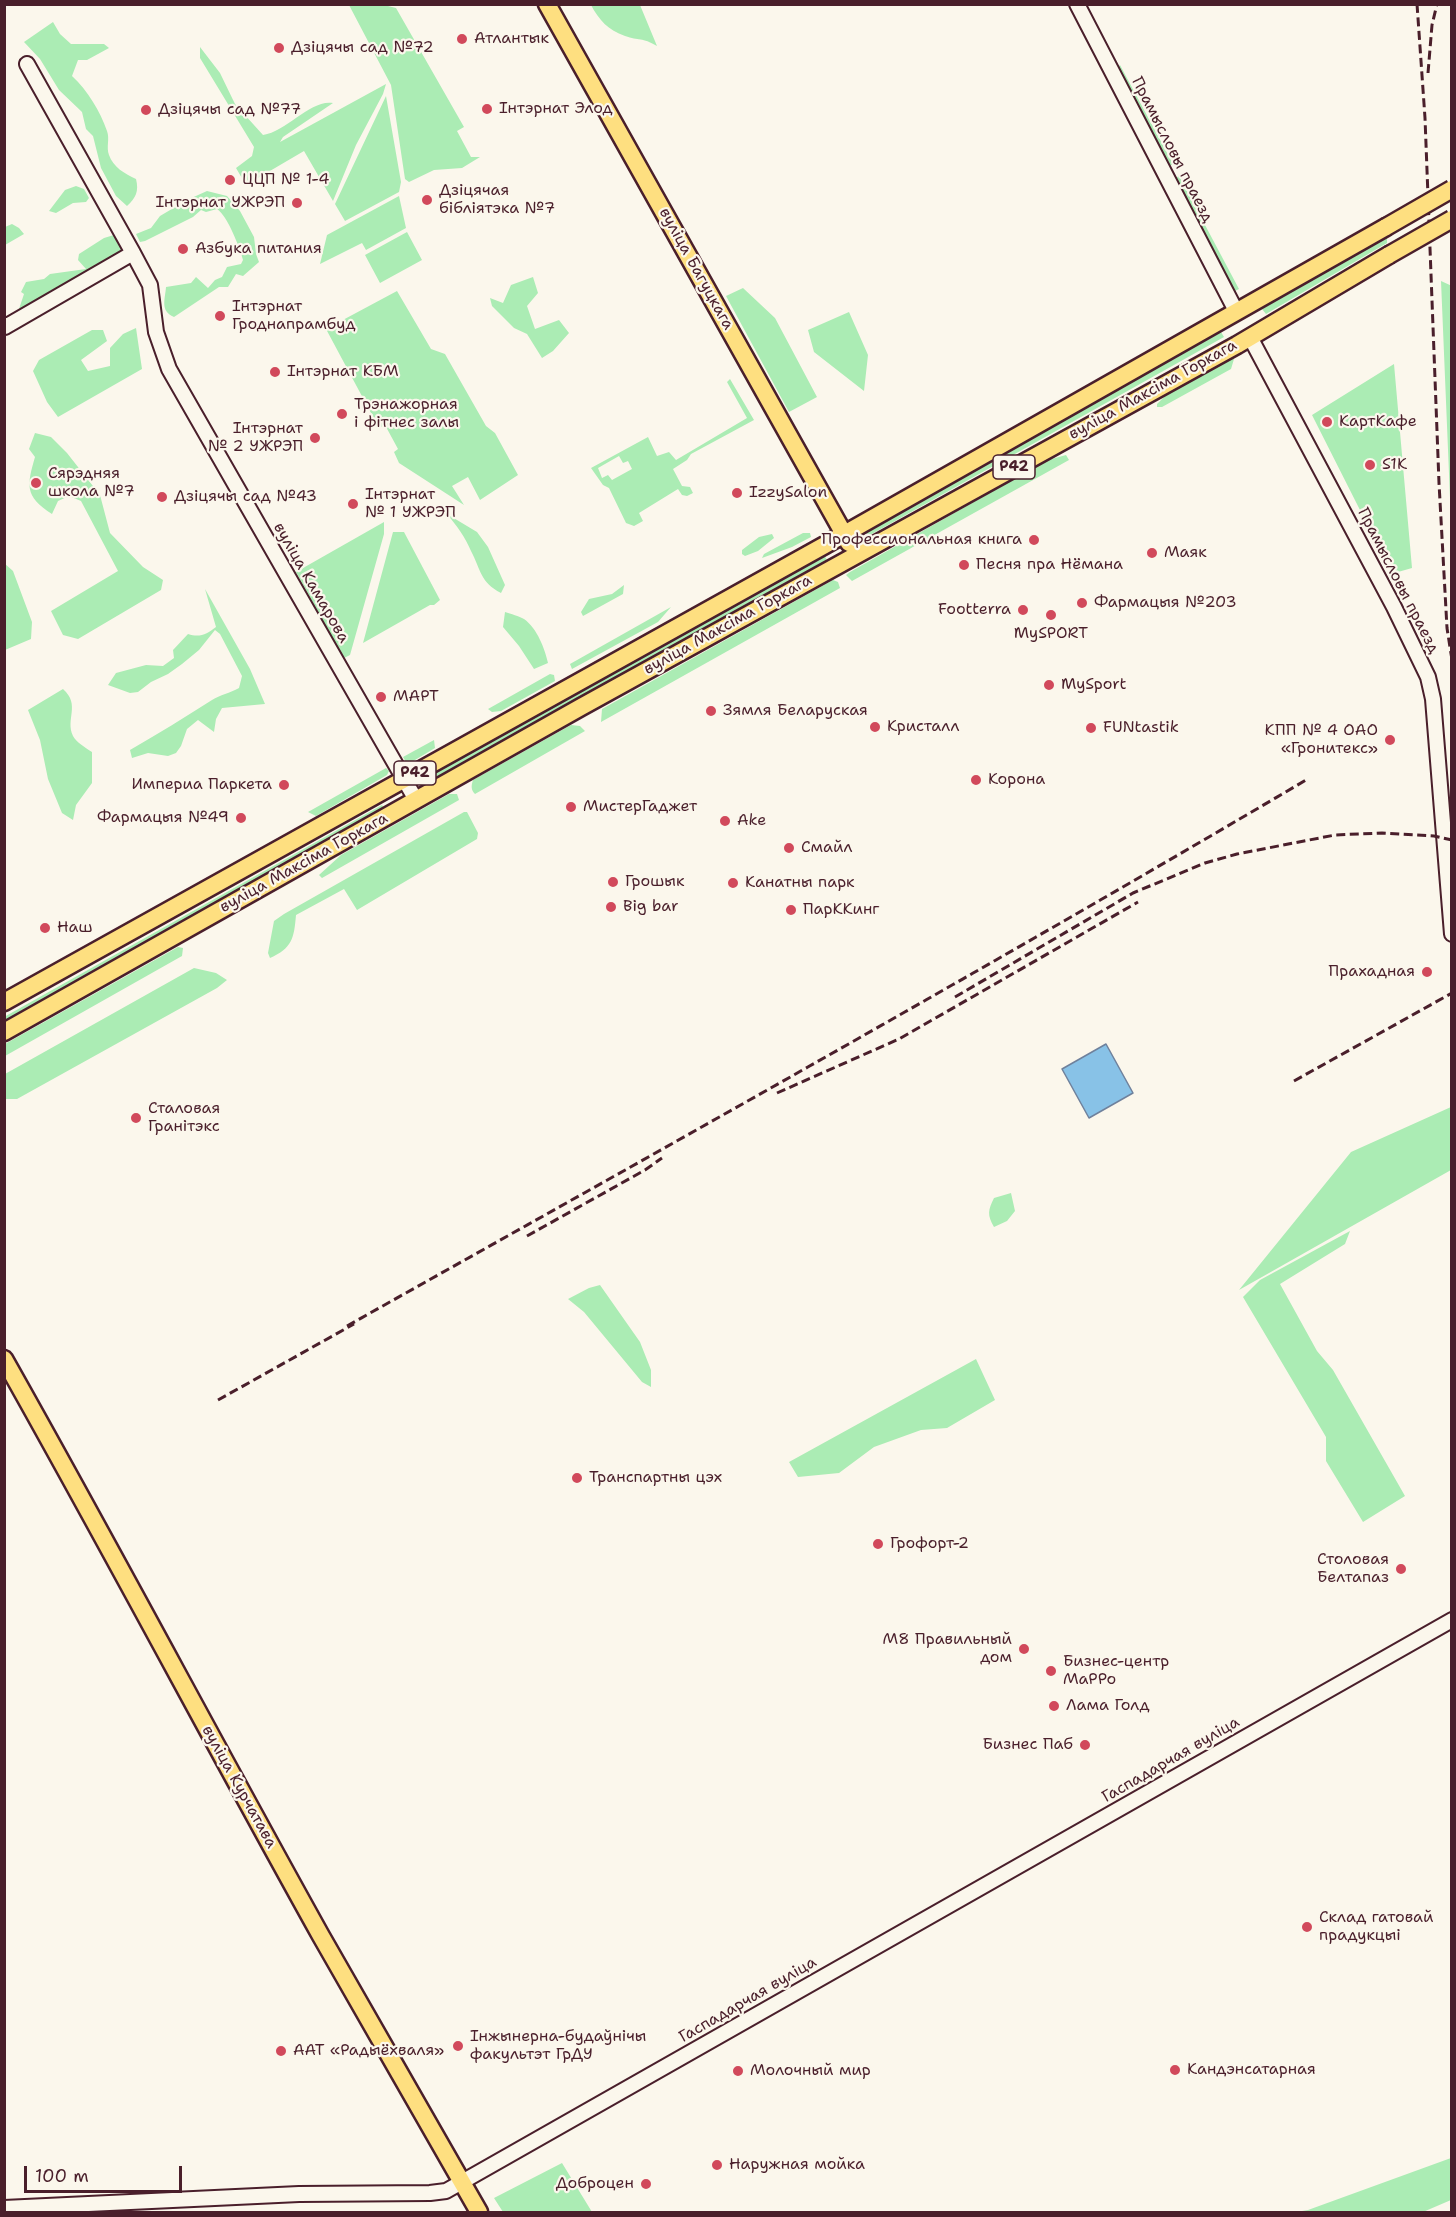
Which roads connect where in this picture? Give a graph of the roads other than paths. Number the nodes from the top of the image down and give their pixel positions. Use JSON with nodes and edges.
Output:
{"nodes":[{"id":1,"x":547,"y":4,"type":"edge"},
{"id":2,"x":1077,"y":4,"type":"edge"},
{"id":3,"x":27,"y":64,"type":"dead end"},
{"id":4,"x":1452,"y":189,"type":"edge"},
{"id":5,"x":1452,"y":219,"type":"edge"},
{"id":6,"x":134,"y":254,"type":"junction"},
{"id":7,"x":1236,"y":311,"type":"junction"},
{"id":8,"x":4,"y":325,"type":"edge"},
{"id":9,"x":1250,"y":337,"type":"junction"},
{"id":10,"x":844,"y":533,"type":"junction"},
{"id":11,"x":855,"y":554,"type":"junction"},
{"id":12,"x":404,"y":779,"type":"junction"},
{"id":13,"x":416,"y":801,"type":"junction"},
{"id":14,"x":1452,"y":934,"type":"edge"},
{"id":15,"x":4,"y":1002,"type":"edge"},
{"id":16,"x":4,"y":1032,"type":"edge"},
{"id":17,"x":4,"y":1359,"type":"edge"},
{"id":18,"x":1452,"y":1620,"type":"edge"},
{"id":19,"x":462,"y":2182,"type":"junction"},
{"id":20,"x":4,"y":2208,"type":"edge"},
{"id":21,"x":479,"y":2212,"type":"edge"}],
"edges":[{"from":1,"to":10,"type":"main road","name":"вуліца Багуцкага"},
{"from":2,"to":7,"type":"street","name":"Прамысловы праезд"},
{"from":3,"to":6,"type":"street","name":"вуліца Камарова"},
{"from":4,"to":7,"type":"main road","name":"вуліца Максіма Горкага","number":"Р42","bridge":true},
{"from":5,"to":9,"type":"main road","name":"вуліца Максіма Горкага","number":"Р42","bridge":true},
{"from":6,"to":8,"type":"street"},
{"from":6,"to":12,"type":"street","name":"вуліца Камарова"},
{"from":7,"to":10,"type":"main road","name":"вуліца Максіма Горкага","number":"Р42"},
{"from":9,"to":11,"type":"main road","name":"вуліца Максіма Горкага","number":"Р42"},
{"from":9,"to":14,"type":"street","name":"Прамысловы праезд"},
{"from":10,"to":11,"type":"main road","name":"вуліца Багуцкага"},
{"from":10,"to":12,"type":"main road","name":"вуліца Максіма Горкага","number":"Р42"},
{"from":11,"to":13,"type":"main road","name":"вуліца Максіма Горкага","number":"Р42"},
{"from":12,"to":13,"type":"street","name":"вуліца Камарова"},
{"from":12,"to":15,"type":"main road","name":"вуліца Максіма Горкага","number":"Р42"},
{"from":13,"to":16,"type":"main road","name":"вуліца Максіма Горкага","number":"Р42"},
{"from":17,"to":19,"type":"main road","name":"вуліца Курчатава"},
{"from":18,"to":19,"type":"street","name":"Гаспадарчая вуліца"},
{"from":19,"to":20,"type":"street","name":"Гаспадарчая вуліца"},
{"from":19,"to":21,"type":"main road","name":"вуліца Курчатава"}]}
